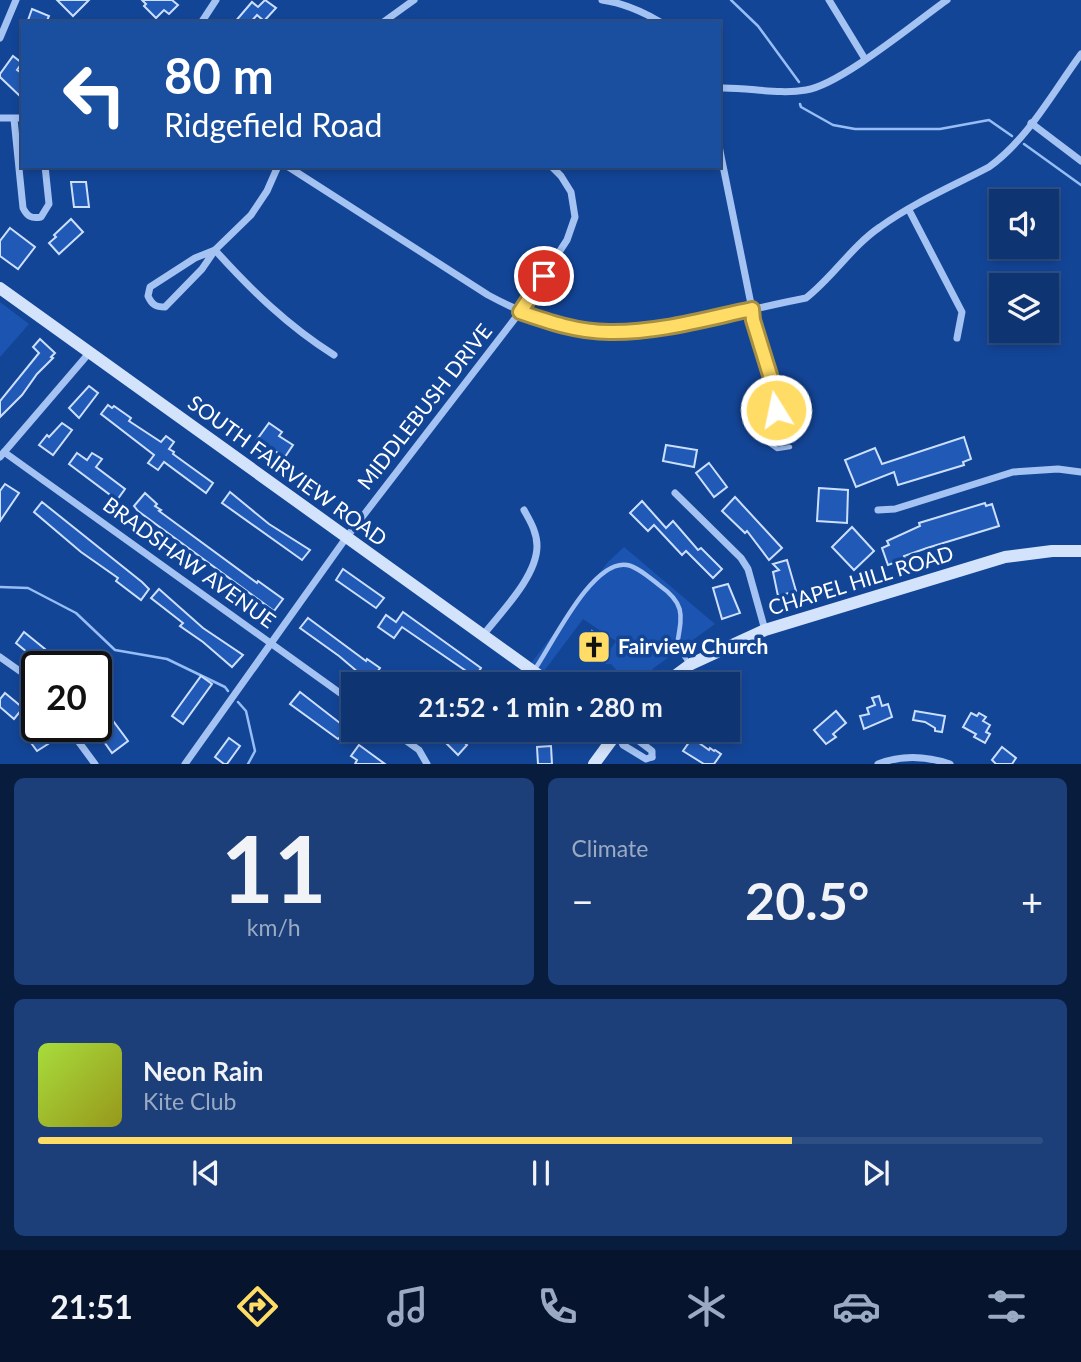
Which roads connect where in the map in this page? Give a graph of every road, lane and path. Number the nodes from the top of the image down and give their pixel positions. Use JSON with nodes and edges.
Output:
{"nodes":[{"id":1,"x":16,"y":0,"type":"edge"},
{"id":2,"x":216,"y":0,"type":"edge"},
{"id":3,"x":414,"y":0,"type":"edge"},
{"id":4,"x":601,"y":0,"type":"edge"},
{"id":5,"x":829,"y":0,"type":"edge"},
{"id":6,"x":947,"y":0,"type":"edge"},
{"id":7,"x":202,"y":21,"type":"edge"},
{"id":8,"x":385,"y":21,"type":"edge"},
{"id":9,"x":658,"y":21,"type":"edge"},
{"id":10,"x":0,"y":38,"type":"edge"},
{"id":11,"x":1081,"y":54,"type":"edge"},
{"id":12,"x":865,"y":59,"type":"junction"},
{"id":13,"x":721,"y":88,"type":"edge"},
{"id":14,"x":0,"y":118,"type":"edge"},
{"id":15,"x":21,"y":118,"type":"edge"},
{"id":16,"x":14,"y":119,"type":"junction"},
{"id":17,"x":1031,"y":124,"type":"junction"},
{"id":18,"x":721,"y":155,"type":"edge"},
{"id":19,"x":1081,"y":161,"type":"edge"},
{"id":20,"x":45,"y":168,"type":"edge"},
{"id":21,"x":277,"y":168,"type":"edge"},
{"id":22,"x":290,"y":168,"type":"edge"},
{"id":23,"x":553,"y":168,"type":"edge"},
{"id":24,"x":909,"y":210,"type":"junction"},
{"id":25,"x":215,"y":250,"type":"junction"},
{"id":26,"x":0,"y":288,"type":"edge"},
{"id":27,"x":752,"y":309,"type":"junction"},
{"id":28,"x":520,"y":312,"type":"junction"},
{"id":29,"x":957,"y":338,"type":"dead end"},
{"id":30,"x":90,"y":352,"type":"junction"},
{"id":31,"x":334,"y":355,"type":"dead end"},
{"id":32,"x":790,"y":447,"type":"dead end"},
{"id":33,"x":2,"y":454,"type":"edge"},
{"id":34,"x":1081,"y":472,"type":"edge"},
{"id":35,"x":675,"y":493,"type":"dead end"},
{"id":36,"x":524,"y":510,"type":"dead end"},
{"id":37,"x":878,"y":510,"type":"dead end"},
{"id":38,"x":346,"y":538,"type":"junction"},
{"id":39,"x":1081,"y":551,"type":"edge"},
{"id":40,"x":765,"y":630,"type":"junction"},
{"id":41,"x":484,"y":634,"type":"junction"},
{"id":42,"x":271,"y":644,"type":"junction"},
{"id":43,"x":0,"y":657,"type":"edge"},
{"id":44,"x":690,"y":665,"type":"junction"},
{"id":45,"x":534,"y":671,"type":"joint"},
{"id":46,"x":21,"y":672,"type":"edge"},
{"id":47,"x":680,"y":672,"type":"edge"},
{"id":48,"x":341,"y":694,"type":"edge"},
{"id":49,"x":79,"y":742,"type":"edge"},
{"id":50,"x":408,"y":742,"type":"edge"},
{"id":51,"x":609,"y":742,"type":"edge"},
{"id":52,"x":640,"y":742,"type":"edge"},
{"id":53,"x":427,"y":762,"type":"edge"},
{"id":54,"x":95,"y":764,"type":"edge"},
{"id":55,"x":185,"y":764,"type":"edge"},
{"id":56,"x":594,"y":764,"type":"edge"},
{"id":57,"x":661,"y":764,"type":"edge"},
{"id":58,"x":878,"y":764,"type":"edge"},
{"id":59,"x":950,"y":764,"type":"edge"}],
"edges":[{"from":1,"to":10,"type":"street"},
{"from":2,"to":7,"type":"street"},
{"from":3,"to":8,"type":"street"},
{"from":4,"to":9,"type":"street"},
{"from":5,"to":12,"type":"street"},
{"from":6,"to":12,"type":"street"},
{"from":11,"to":17,"type":"street"},
{"from":12,"to":13,"type":"street"},
{"from":14,"to":16,"type":"street"},
{"from":15,"to":16,"type":"street"},
{"from":16,"to":20,"type":"street"},
{"from":17,"to":19,"type":"street"},
{"from":17,"to":24,"type":"street"},
{"from":18,"to":27,"type":"street"},
{"from":21,"to":25,"type":"street"},
{"from":22,"to":28,"type":"street"},
{"from":23,"to":28,"type":"street","name":"MIDDLEBUSH DRIVE"},
{"from":24,"to":27,"type":"street"},
{"from":24,"to":29,"type":"street"},
{"from":25,"to":25,"type":"street"},
{"from":25,"to":31,"type":"street"},
{"from":26,"to":30,"type":"street","name":"SOUTH FAIRVIEW ROAD"},
{"from":27,"to":28,"type":"street"},
{"from":27,"to":32,"type":"lane"},
{"from":28,"to":38,"type":"street","name":"MIDDLEBUSH DRIVE"},
{"from":30,"to":33,"type":"street"},
{"from":30,"to":38,"type":"street","name":"SOUTH FAIRVIEW ROAD"},
{"from":33,"to":42,"type":"street","name":"BRADSHAW AVENUE"},
{"from":34,"to":37,"type":"street"},
{"from":35,"to":40,"type":"street"},
{"from":36,"to":41,"type":"street"},
{"from":38,"to":41,"type":"street","name":"SOUTH FAIRVIEW ROAD"},
{"from":38,"to":42,"type":"street","name":"MIDDLEBUSH DRIVE"},
{"from":39,"to":40,"type":"street","name":"CHAPEL HILL ROAD"},
{"from":40,"to":44,"type":"street","name":"CHAPEL HILL ROAD"},
{"from":41,"to":45,"type":"street","name":"SOUTH FAIRVIEW ROAD"},
{"from":42,"to":48,"type":"street","name":"BRADSHAW AVENUE"},
{"from":42,"to":55,"type":"street","name":"MIDDLEBUSH DRIVE"},
{"from":43,"to":46,"type":"street"},
{"from":44,"to":45,"type":"lane"},
{"from":44,"to":47,"type":"street","name":"CHAPEL HILL ROAD"},
{"from":49,"to":54,"type":"street"},
{"from":50,"to":53,"type":"street"},
{"from":51,"to":56,"type":"street"},
{"from":52,"to":57,"type":"street"},
{"from":58,"to":59,"type":"street"}]}
